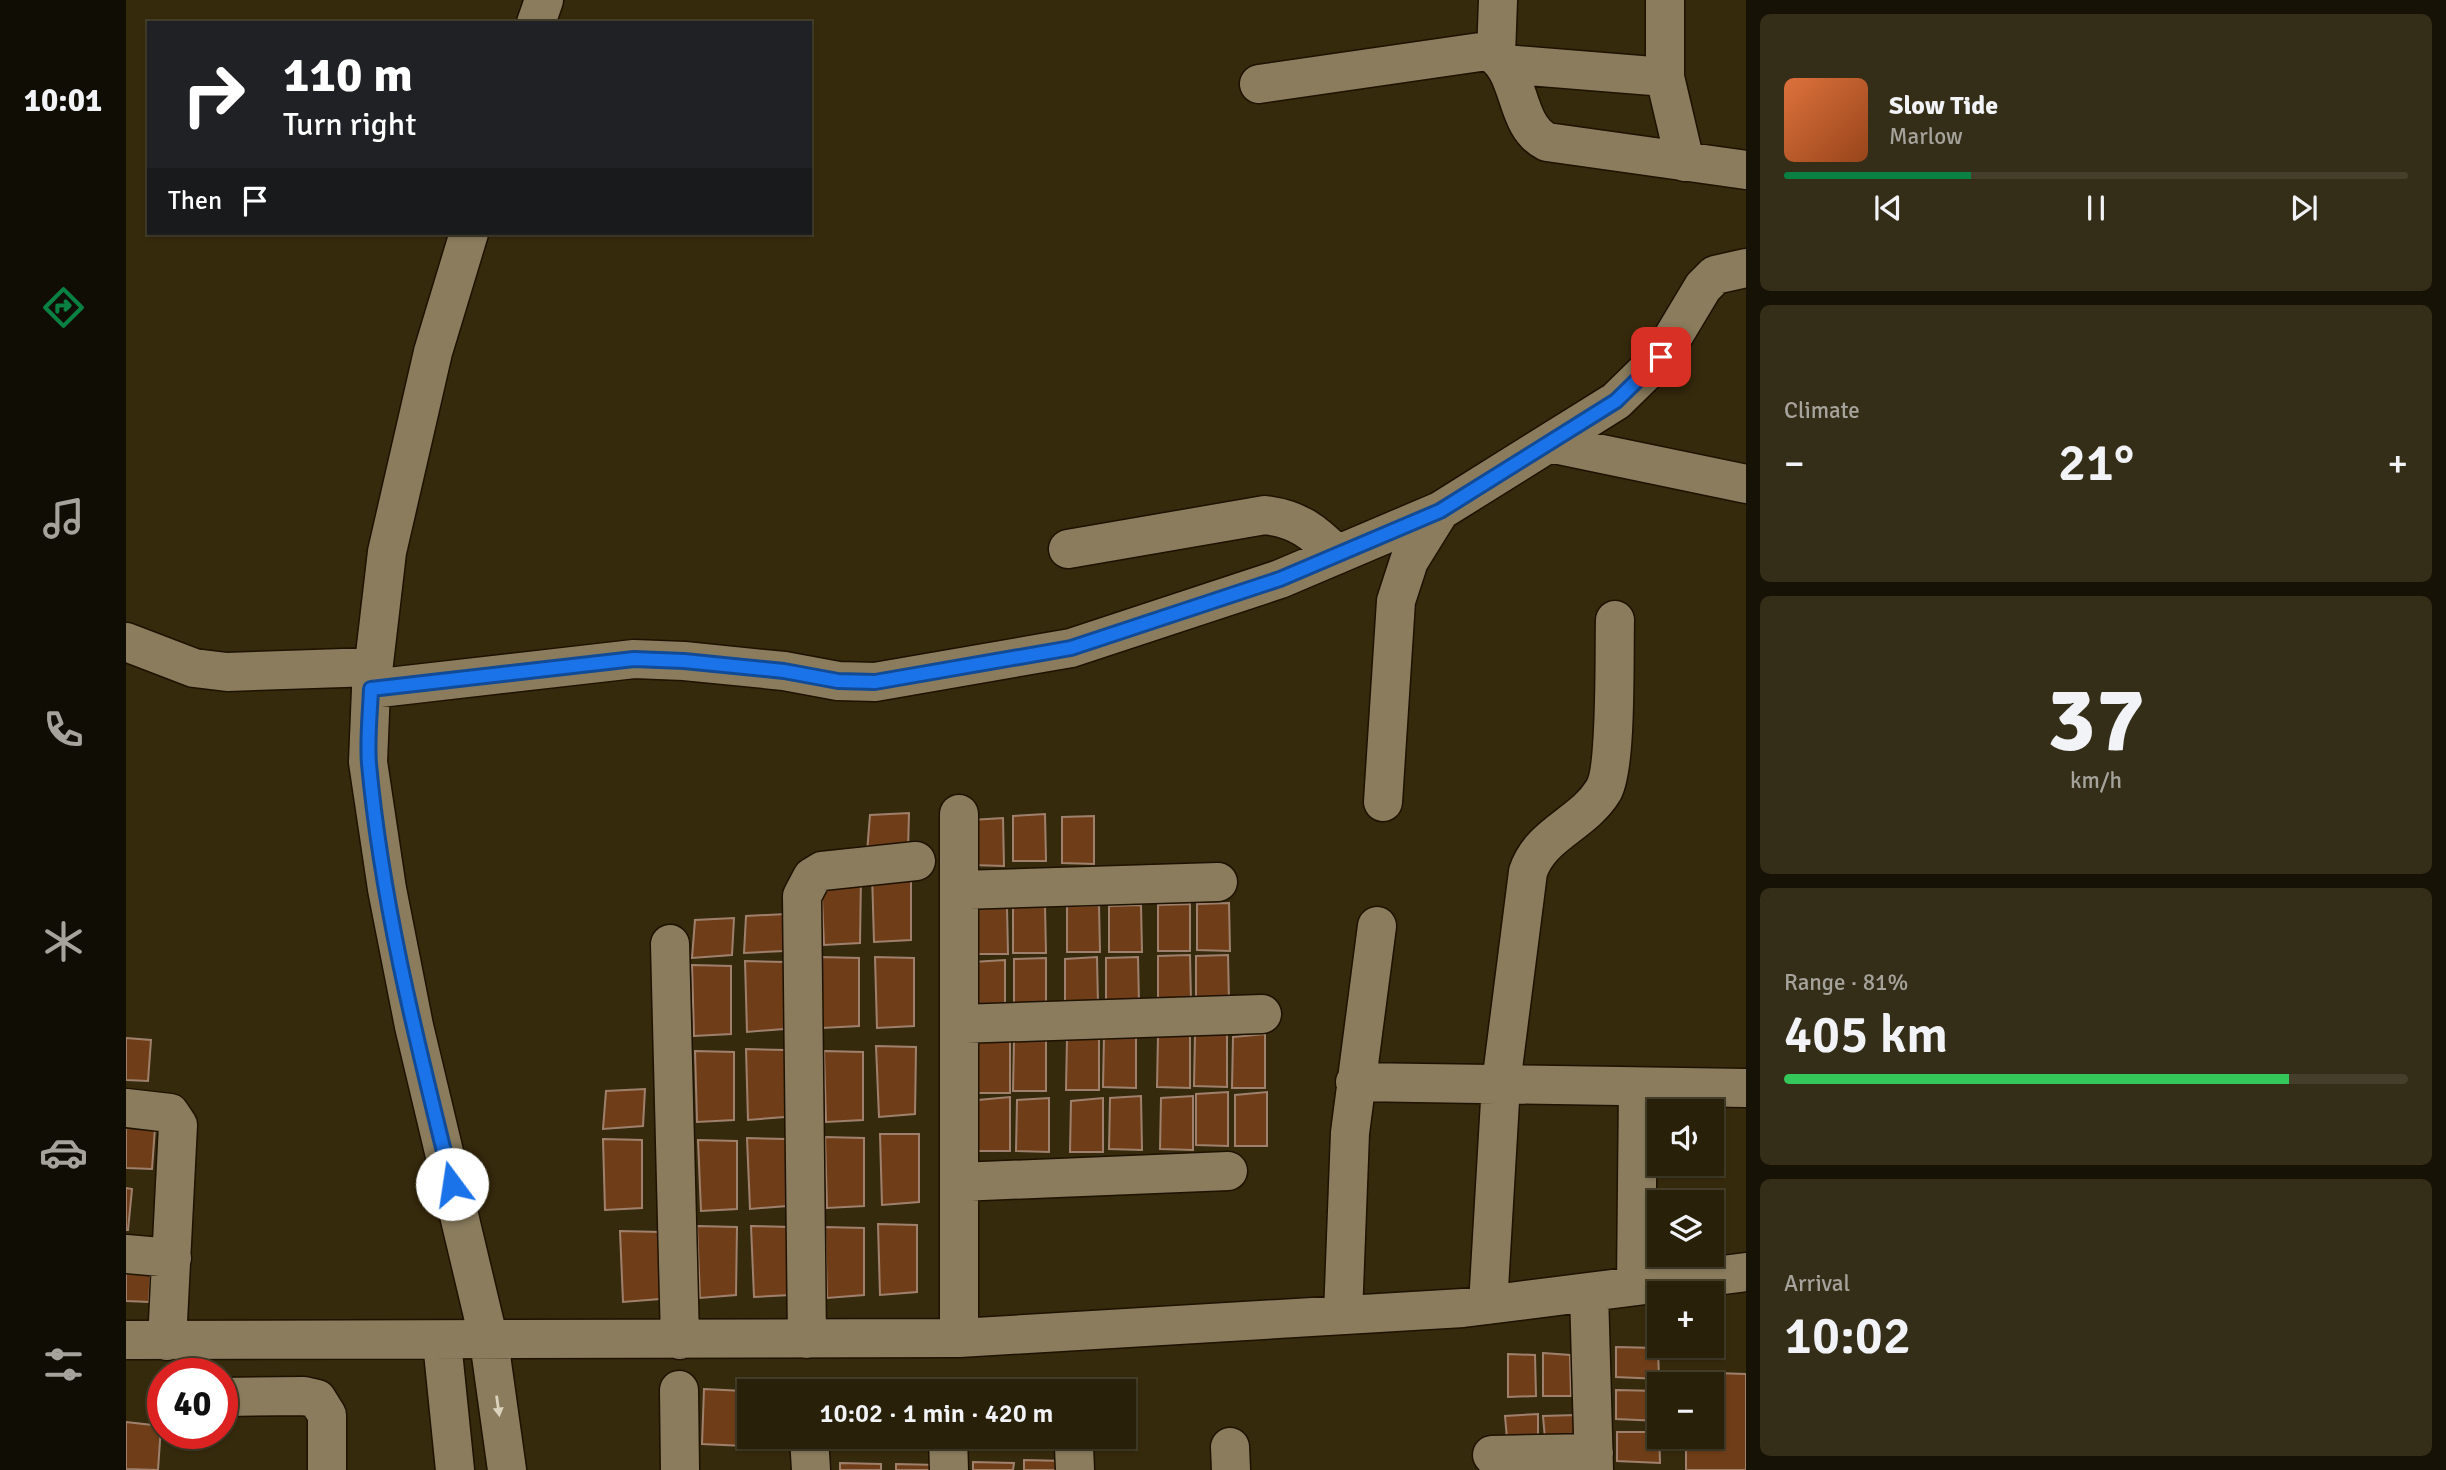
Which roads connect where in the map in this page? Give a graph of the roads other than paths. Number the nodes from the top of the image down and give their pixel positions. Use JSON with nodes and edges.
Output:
{"nodes":[{"id":1,"x":544,"y":0,"type":"edge"},
{"id":2,"x":1498,"y":0,"type":"edge"},
{"id":3,"x":1665,"y":0,"type":"edge"},
{"id":4,"x":537,"y":21,"type":"edge"},
{"id":5,"x":1500,"y":60,"type":"junction"},
{"id":6,"x":1665,"y":77,"type":"junction"},
{"id":7,"x":1259,"y":84,"type":"dead end"},
{"id":8,"x":1685,"y":162,"type":"junction"},
{"id":9,"x":1746,"y":170,"type":"edge"},
{"id":10,"x":468,"y":235,"type":"edge"},
{"id":11,"x":1746,"y":268,"type":"edge"},
{"id":12,"x":1549,"y":443,"type":"junction"},
{"id":13,"x":1746,"y":484,"type":"edge"},
{"id":14,"x":1440,"y":511,"type":"junction"},
{"id":15,"x":1068,"y":549,"type":"dead end"},
{"id":16,"x":1336,"y":555,"type":"junction"},
{"id":17,"x":1615,"y":620,"type":"dead end"},
{"id":18,"x":128,"y":646,"type":"edge"},
{"id":19,"x":372,"y":678,"type":"junction"},
{"id":20,"x":1383,"y":802,"type":"dead end"},
{"id":21,"x":958,"y":814,"type":"dead end"},
{"id":22,"x":916,"y":861,"type":"dead end"},
{"id":23,"x":1218,"y":882,"type":"dead end"},
{"id":24,"x":961,"y":890,"type":"junction"},
{"id":25,"x":1377,"y":926,"type":"dead end"},
{"id":26,"x":670,"y":944,"type":"dead end"},
{"id":27,"x":1262,"y":1014,"type":"dead end"},
{"id":28,"x":959,"y":1024,"type":"junction"},
{"id":29,"x":1355,"y":1082,"type":"junction"},
{"id":30,"x":1501,"y":1084,"type":"junction"},
{"id":31,"x":1638,"y":1087,"type":"junction"},
{"id":32,"x":1746,"y":1088,"type":"edge"},
{"id":33,"x":126,"y":1108,"type":"edge"},
{"id":34,"x":1228,"y":1171,"type":"dead end"},
{"id":35,"x":959,"y":1182,"type":"junction"},
{"id":36,"x":126,"y":1254,"type":"edge"},
{"id":37,"x":172,"y":1258,"type":"junction"},
{"id":38,"x":1746,"y":1272,"type":"edge"},
{"id":39,"x":1636,"y":1286,"type":"junction"},
{"id":40,"x":1589,"y":1292,"type":"junction"},
{"id":41,"x":1489,"y":1305,"type":"junction"},
{"id":42,"x":1343,"y":1315,"type":"junction"},
{"id":43,"x":958,"y":1338,"type":"junction"},
{"id":44,"x":807,"y":1339,"type":"junction"},
{"id":45,"x":126,"y":1340,"type":"edge"},
{"id":46,"x":680,"y":1340,"type":"junction"},
{"id":47,"x":167,"y":1341,"type":"junction"},
{"id":48,"x":442,"y":1342,"type":"junction"},
{"id":49,"x":489,"y":1342,"type":"junction"},
{"id":50,"x":679,"y":1390,"type":"dead end"},
{"id":51,"x":238,"y":1397,"type":"edge"},
{"id":52,"x":810,"y":1449,"type":"edge"},
{"id":53,"x":948,"y":1449,"type":"edge"},
{"id":54,"x":1492,"y":1455,"type":"dead end"},
{"id":55,"x":1594,"y":1461,"type":"edge"},
{"id":56,"x":327,"y":1470,"type":"edge"},
{"id":57,"x":455,"y":1470,"type":"edge"},
{"id":58,"x":506,"y":1470,"type":"edge"},
{"id":59,"x":680,"y":1470,"type":"edge"},
{"id":60,"x":811,"y":1470,"type":"edge"},
{"id":61,"x":949,"y":1470,"type":"edge"}],
"edges":[{"from":1,"to":4,"type":"street"},
{"from":2,"to":5,"type":"street"},
{"from":3,"to":6,"type":"street"},
{"from":5,"to":6,"type":"street"},
{"from":5,"to":7,"type":"street"},
{"from":5,"to":8,"type":"street"},
{"from":6,"to":8,"type":"street"},
{"from":8,"to":9,"type":"street"},
{"from":10,"to":19,"type":"street"},
{"from":11,"to":12,"type":"street"},
{"from":12,"to":13,"type":"street"},
{"from":12,"to":14,"type":"street"},
{"from":14,"to":16,"type":"street"},
{"from":14,"to":20,"type":"street"},
{"from":15,"to":16,"type":"street"},
{"from":16,"to":19,"type":"street"},
{"from":17,"to":30,"type":"street"},
{"from":18,"to":19,"type":"street"},
{"from":19,"to":49,"type":"street"},
{"from":21,"to":24,"type":"street"},
{"from":22,"to":44,"type":"street"},
{"from":23,"to":24,"type":"street"},
{"from":24,"to":28,"type":"street"},
{"from":25,"to":29,"type":"street"},
{"from":26,"to":46,"type":"street"},
{"from":27,"to":28,"type":"street"},
{"from":28,"to":35,"type":"street"},
{"from":29,"to":30,"type":"street"},
{"from":29,"to":42,"type":"street"},
{"from":30,"to":31,"type":"street"},
{"from":30,"to":41,"type":"street"},
{"from":31,"to":32,"type":"street"},
{"from":31,"to":39,"type":"street"},
{"from":33,"to":37,"type":"street"},
{"from":34,"to":35,"type":"street"},
{"from":35,"to":43,"type":"street"},
{"from":36,"to":37,"type":"street"},
{"from":37,"to":47,"type":"street"},
{"from":38,"to":39,"type":"street"},
{"from":39,"to":40,"type":"street"},
{"from":40,"to":41,"type":"street"},
{"from":40,"to":55,"type":"street"},
{"from":41,"to":42,"type":"street"},
{"from":42,"to":43,"type":"street"},
{"from":43,"to":44,"type":"street"},
{"from":44,"to":46,"type":"street"},
{"from":45,"to":47,"type":"street"},
{"from":46,"to":49,"type":"street"},
{"from":47,"to":48,"type":"street"},
{"from":48,"to":49,"type":"street"},
{"from":48,"to":57,"type":"street"},
{"from":49,"to":58,"type":"street","one_way":true},
{"from":50,"to":59,"type":"street"},
{"from":51,"to":56,"type":"street"},
{"from":52,"to":60,"type":"street"},
{"from":53,"to":61,"type":"street"},
{"from":54,"to":55,"type":"street"}]}
